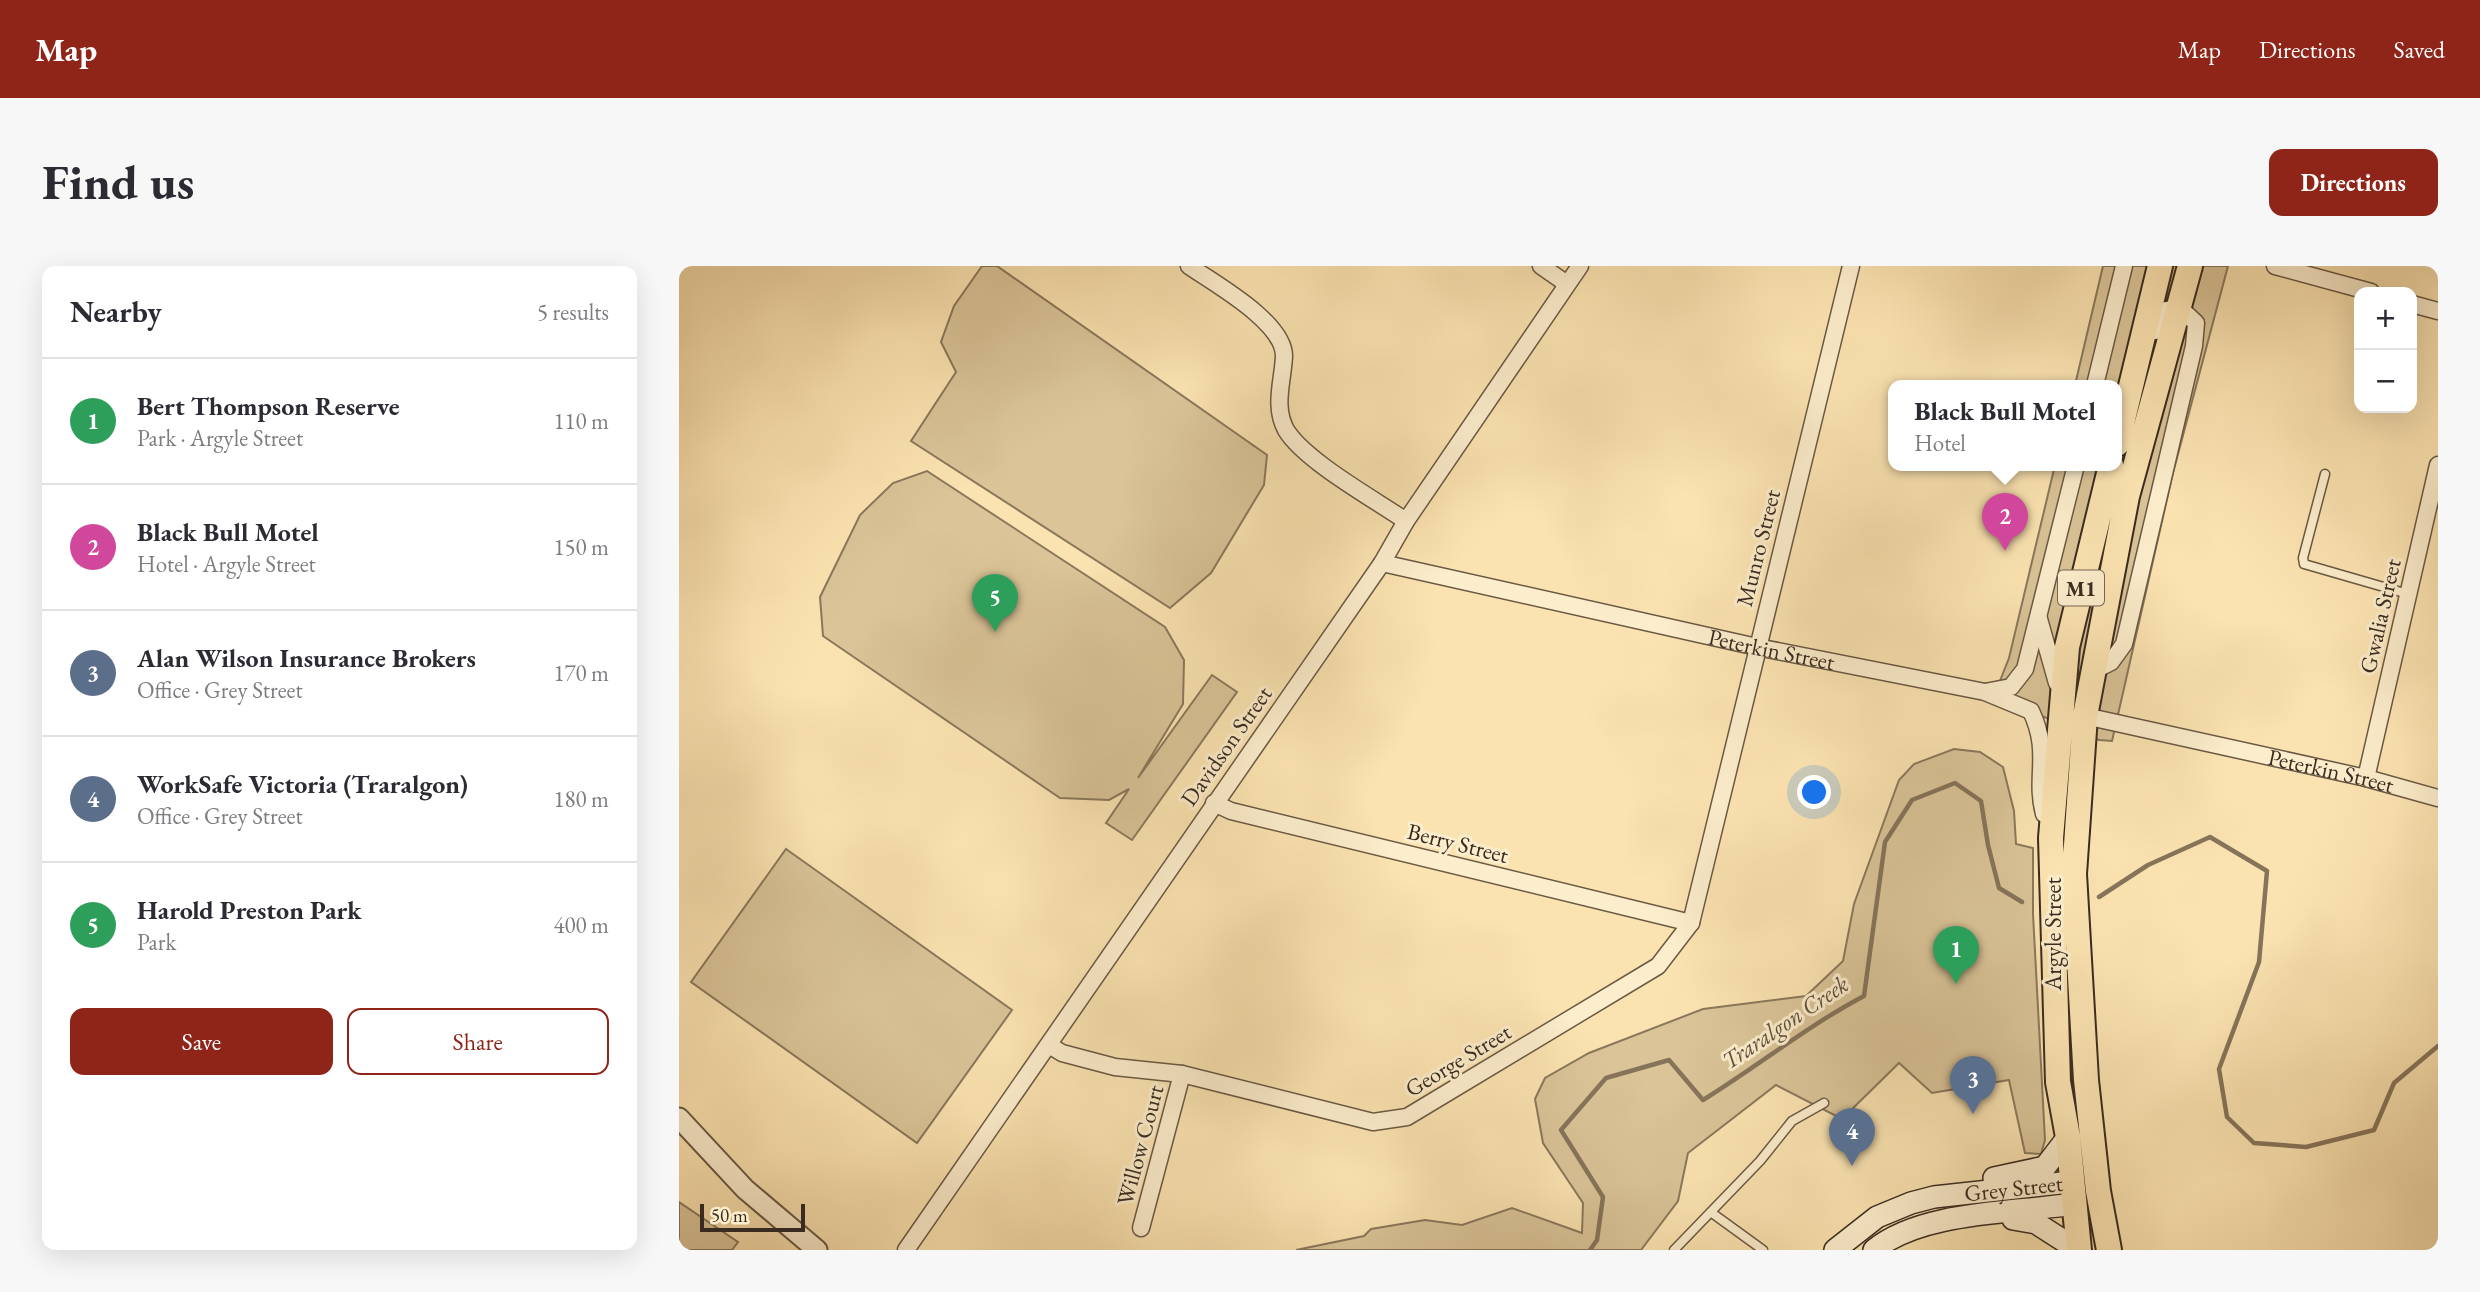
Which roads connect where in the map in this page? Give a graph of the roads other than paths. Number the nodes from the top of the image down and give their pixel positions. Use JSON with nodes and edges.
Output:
{"nodes":[{"id":1,"x":1189,"y":266,"type":"edge"},
{"id":2,"x":1541,"y":266,"type":"edge"},
{"id":3,"x":1580,"y":266,"type":"edge"},
{"id":4,"x":1850,"y":266,"type":"edge"},
{"id":5,"x":2124,"y":266,"type":"edge"},
{"id":6,"x":2160,"y":266,"type":"edge"},
{"id":7,"x":2172,"y":266,"type":"edge"},
{"id":8,"x":2190,"y":266,"type":"edge"},
{"id":9,"x":2274,"y":266,"type":"edge"},
{"id":10,"x":1567,"y":284,"type":"junction"},
{"id":11,"x":2354,"y":287,"type":"edge"},
{"id":12,"x":2417,"y":305,"type":"edge"},
{"id":13,"x":2171,"y":309,"type":"junction"},
{"id":14,"x":2438,"y":311,"type":"edge"},
{"id":15,"x":2096,"y":380,"type":"edge"},
{"id":16,"x":2130,"y":387,"type":"junction"},
{"id":17,"x":2122,"y":421,"type":"edge"},
{"id":18,"x":2438,"y":464,"type":"edge"},
{"id":19,"x":2075,"y":471,"type":"edge"},
{"id":20,"x":2109,"y":471,"type":"edge"},
{"id":21,"x":2325,"y":474,"type":"dead end"},
{"id":22,"x":2127,"y":496,"type":"junction"},
{"id":23,"x":1406,"y":522,"type":"junction"},
{"id":24,"x":1382,"y":563,"type":"junction"},
{"id":25,"x":2409,"y":594,"type":"junction"},
{"id":26,"x":2039,"y":619,"type":"junction"},
{"id":27,"x":1757,"y":647,"type":"junction"},
{"id":28,"x":2058,"y":647,"type":"junction"},
{"id":29,"x":2093,"y":671,"type":"junction"},
{"id":30,"x":1985,"y":692,"type":"junction"},
{"id":31,"x":2060,"y":713,"type":"junction"},
{"id":32,"x":2085,"y":716,"type":"junction"},
{"id":33,"x":2366,"y":778,"type":"junction"},
{"id":34,"x":2438,"y":798,"type":"edge"},
{"id":35,"x":1215,"y":803,"type":"junction"},
{"id":36,"x":2051,"y":838,"type":"junction"},
{"id":37,"x":2063,"y":876,"type":"junction"},
{"id":38,"x":1691,"y":923,"type":"junction"},
{"id":39,"x":1049,"y":1045,"type":"junction"},
{"id":40,"x":1182,"y":1074,"type":"junction"},
{"id":41,"x":1824,"y":1103,"type":"dead end"},
{"id":42,"x":679,"y":1118,"type":"edge"},
{"id":43,"x":2068,"y":1137,"type":"junction"},
{"id":44,"x":2098,"y":1191,"type":"junction"},
{"id":45,"x":2071,"y":1193,"type":"junction"},
{"id":46,"x":1934,"y":1198,"type":"junction"},
{"id":47,"x":1911,"y":1203,"type":"junction"},
{"id":48,"x":1712,"y":1213,"type":"junction"},
{"id":49,"x":1919,"y":1227,"type":"junction"},
{"id":50,"x":1141,"y":1228,"type":"dead end"},
{"id":51,"x":1680,"y":1248,"type":"edge"},
{"id":52,"x":817,"y":1250,"type":"edge"},
{"id":53,"x":906,"y":1250,"type":"edge"},
{"id":54,"x":1763,"y":1250,"type":"edge"},
{"id":55,"x":1835,"y":1250,"type":"edge"},
{"id":56,"x":1874,"y":1250,"type":"edge"},
{"id":57,"x":2079,"y":1250,"type":"edge"},
{"id":58,"x":2109,"y":1250,"type":"edge"}],
"edges":[{"from":1,"to":23,"type":"street"},
{"from":2,"to":10,"type":"street"},
{"from":3,"to":10,"type":"street","name":"Davidson Street"},
{"from":4,"to":27,"type":"street","name":"Munro Street"},
{"from":5,"to":15,"type":"street"},
{"from":6,"to":16,"type":"highway"},
{"from":7,"to":13,"type":"street"},
{"from":8,"to":13,"type":"highway","number":"M1"},
{"from":9,"to":11,"type":"street"},
{"from":10,"to":23,"type":"street","name":"Davidson Street"},
{"from":12,"to":14,"type":"street"},
{"from":13,"to":16,"type":"street"},
{"from":13,"to":22,"type":"highway","number":"M1"},
{"from":13,"to":29,"type":"street"},
{"from":16,"to":17,"type":"highway"},
{"from":18,"to":25,"type":"street","name":"Gwalia Street"},
{"from":19,"to":26,"type":"street"},
{"from":20,"to":28,"type":"highway","number":"M1"},
{"from":21,"to":25,"type":"lane"},
{"from":22,"to":28,"type":"highway"},
{"from":22,"to":29,"type":"highway","number":"M1"},
{"from":23,"to":24,"type":"street","name":"Davidson Street"},
{"from":24,"to":27,"type":"street","name":"Peterkin Street"},
{"from":24,"to":35,"type":"street","name":"Davidson Street"},
{"from":25,"to":33,"type":"street","name":"Gwalia Street"},
{"from":26,"to":28,"type":"street"},
{"from":26,"to":30,"type":"street"},
{"from":27,"to":30,"type":"street","name":"Peterkin Street"},
{"from":27,"to":38,"type":"street","name":"Munro Street"},
{"from":28,"to":31,"type":"highway","number":"M1"},
{"from":29,"to":32,"type":"highway","number":"M1"},
{"from":30,"to":36,"type":"street","name":"Peterkin Street"},
{"from":31,"to":32,"type":"highway","name":"Peterkin Street"},
{"from":31,"to":36,"type":"highway","name":"Argyle Street","number":"M1"},
{"from":32,"to":33,"type":"street","name":"Peterkin Street"},
{"from":32,"to":37,"type":"highway","name":"Argyle Street","number":"M1"},
{"from":33,"to":34,"type":"street","name":"Peterkin Street"},
{"from":35,"to":38,"type":"street","name":"Berry Street"},
{"from":35,"to":39,"type":"street","name":"Davidson Street"},
{"from":36,"to":37,"type":"highway","name":"Argyle Street","number":"M1"},
{"from":37,"to":43,"type":"highway","name":"Argyle Street","number":"M1"},
{"from":37,"to":44,"type":"highway","name":"Argyle Street","number":"M1"},
{"from":38,"to":40,"type":"street","name":"George Street"},
{"from":39,"to":40,"type":"street","name":"George Street"},
{"from":39,"to":53,"type":"street","name":"Davidson Street"},
{"from":40,"to":50,"type":"street","name":"Willow Court"},
{"from":41,"to":48,"type":"lane"},
{"from":42,"to":52,"type":"street"},
{"from":43,"to":45,"type":"highway","name":"Argyle Street","number":"M1"},
{"from":43,"to":46,"type":"main road"},
{"from":44,"to":45,"type":"highway","name":"Grey Street"},
{"from":44,"to":58,"type":"highway","name":"Argyle Street","number":"M1"},
{"from":45,"to":46,"type":"main road","name":"Grey Street"},
{"from":45,"to":49,"type":"main road","name":"Grey Street"},
{"from":45,"to":57,"type":"highway","name":"Argyle Street","number":"M1"},
{"from":46,"to":47,"type":"main road","name":"Grey Street"},
{"from":47,"to":49,"type":"main road"},
{"from":47,"to":55,"type":"main road","name":"Grey Street"},
{"from":48,"to":51,"type":"lane"},
{"from":48,"to":54,"type":"lane"},
{"from":49,"to":56,"type":"main road","name":"Grey Street"},
{"from":49,"to":57,"type":"main road"}]}
